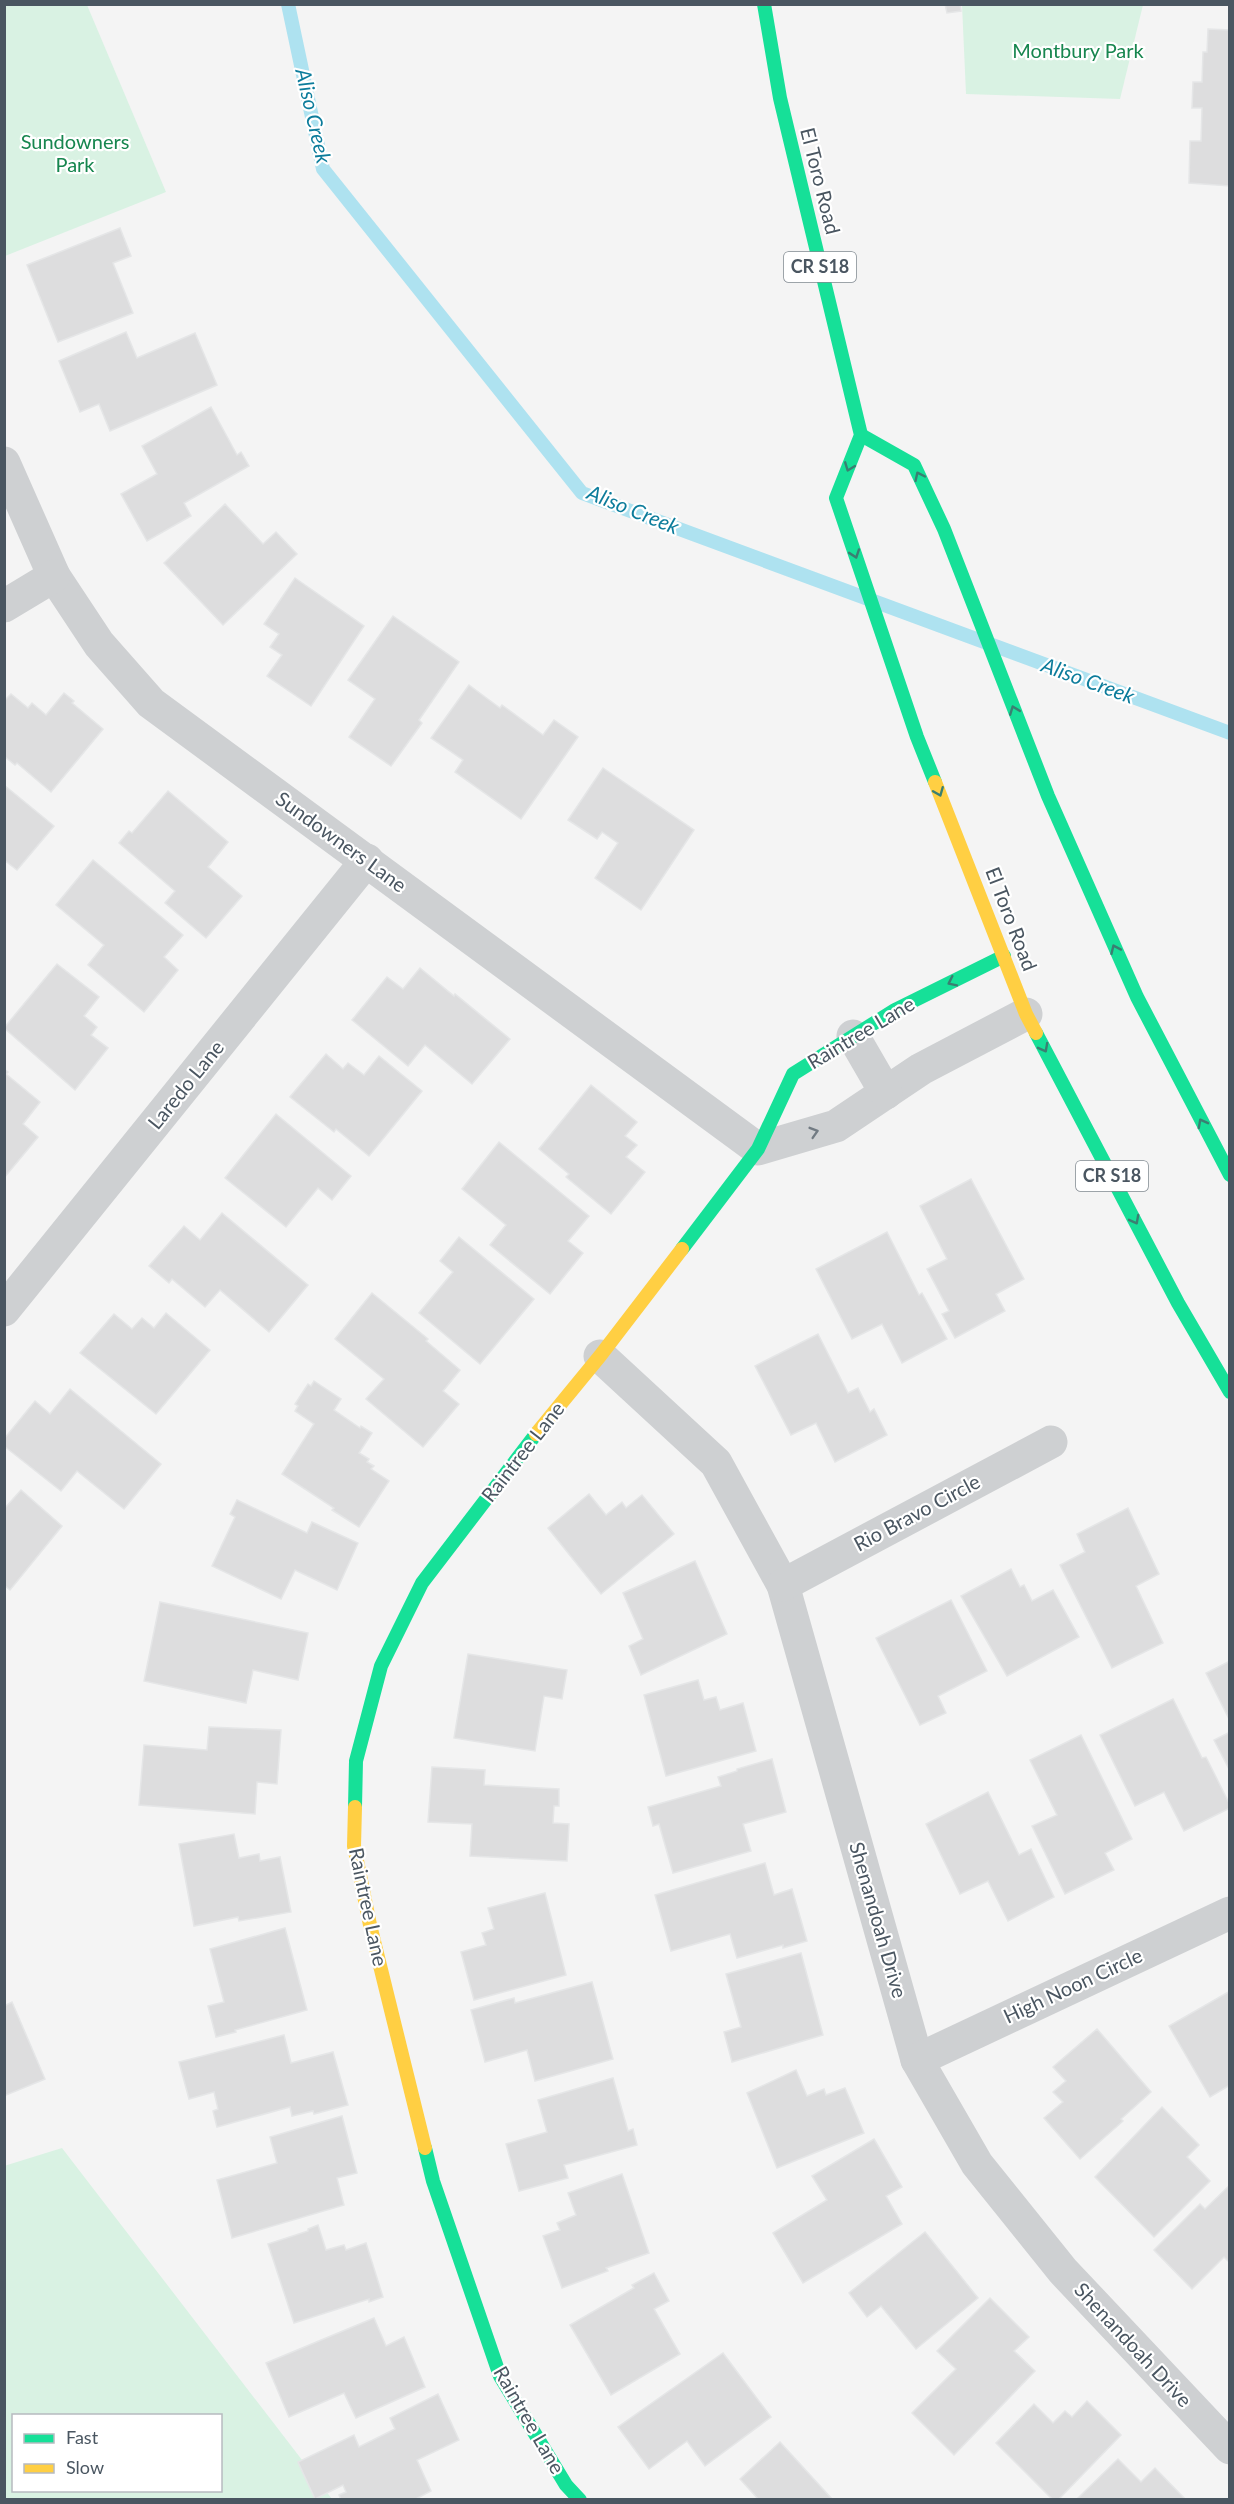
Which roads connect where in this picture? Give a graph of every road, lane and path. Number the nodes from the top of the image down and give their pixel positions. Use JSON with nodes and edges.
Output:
{"nodes":[{"id":1,"x":764,"y":4,"type":"edge"},
{"id":2,"x":861,"y":435,"type":"junction"},
{"id":3,"x":4,"y":463,"type":"edge"},
{"id":4,"x":54,"y":576,"type":"junction"},
{"id":5,"x":4,"y":606,"type":"edge"},
{"id":6,"x":366,"y":860,"type":"junction"},
{"id":7,"x":1004,"y":956,"type":"junction"},
{"id":8,"x":1026,"y":1014,"type":"junction"},
{"id":9,"x":853,"y":1036,"type":"junction"},
{"id":10,"x":886,"y":1093,"type":"junction"},
{"id":11,"x":758,"y":1149,"type":"junction"},
{"id":12,"x":1230,"y":1175,"type":"edge"},
{"id":13,"x":4,"y":1310,"type":"edge"},
{"id":14,"x":600,"y":1356,"type":"junction"},
{"id":15,"x":1230,"y":1392,"type":"edge"},
{"id":16,"x":1051,"y":1442,"type":"dead end"},
{"id":17,"x":783,"y":1585,"type":"junction"},
{"id":18,"x":1230,"y":1913,"type":"edge"},
{"id":19,"x":917,"y":2060,"type":"junction"},
{"id":20,"x":1230,"y":2448,"type":"edge"},
{"id":21,"x":580,"y":2499,"type":"edge"}],
"edges":[{"from":1,"to":2,"type":"main road","name":"El Toro Road","number":"CR S18"},
{"from":2,"to":7,"type":"main road","name":"El Toro Road","number":"CR S18","one_way":true},
{"from":12,"to":2,"type":"main road","one_way":true},
{"from":3,"to":4,"type":"street","name":"Sundowners Lane"},
{"from":4,"to":5,"type":"street"},
{"from":4,"to":6,"type":"street","name":"Sundowners Lane"},
{"from":6,"to":11,"type":"street","name":"Sundowners Lane"},
{"from":6,"to":13,"type":"street","name":"Laredo Lane"},
{"from":7,"to":8,"type":"main road","name":"El Toro Road","number":"CR S18"},
{"from":7,"to":9,"type":"main road","name":"Raintree Lane","one_way":true},
{"from":8,"to":10,"type":"street"},
{"from":8,"to":15,"type":"main road","name":"El Toro Road","number":"CR S18","one_way":true},
{"from":9,"to":10,"type":"street"},
{"from":9,"to":11,"type":"main road","name":"Raintree Lane"},
{"from":11,"to":10,"type":"street","one_way":true},
{"from":11,"to":14,"type":"main road","name":"Raintree Lane"},
{"from":14,"to":17,"type":"street","name":"Shenandoah Drive"},
{"from":14,"to":21,"type":"main road","name":"Raintree Lane"},
{"from":16,"to":17,"type":"street","name":"Rio Bravo Circle"},
{"from":17,"to":19,"type":"street","name":"Shenandoah Drive"},
{"from":18,"to":19,"type":"street","name":"High Noon Circle"},
{"from":19,"to":20,"type":"street","name":"Shenandoah Drive"}]}
